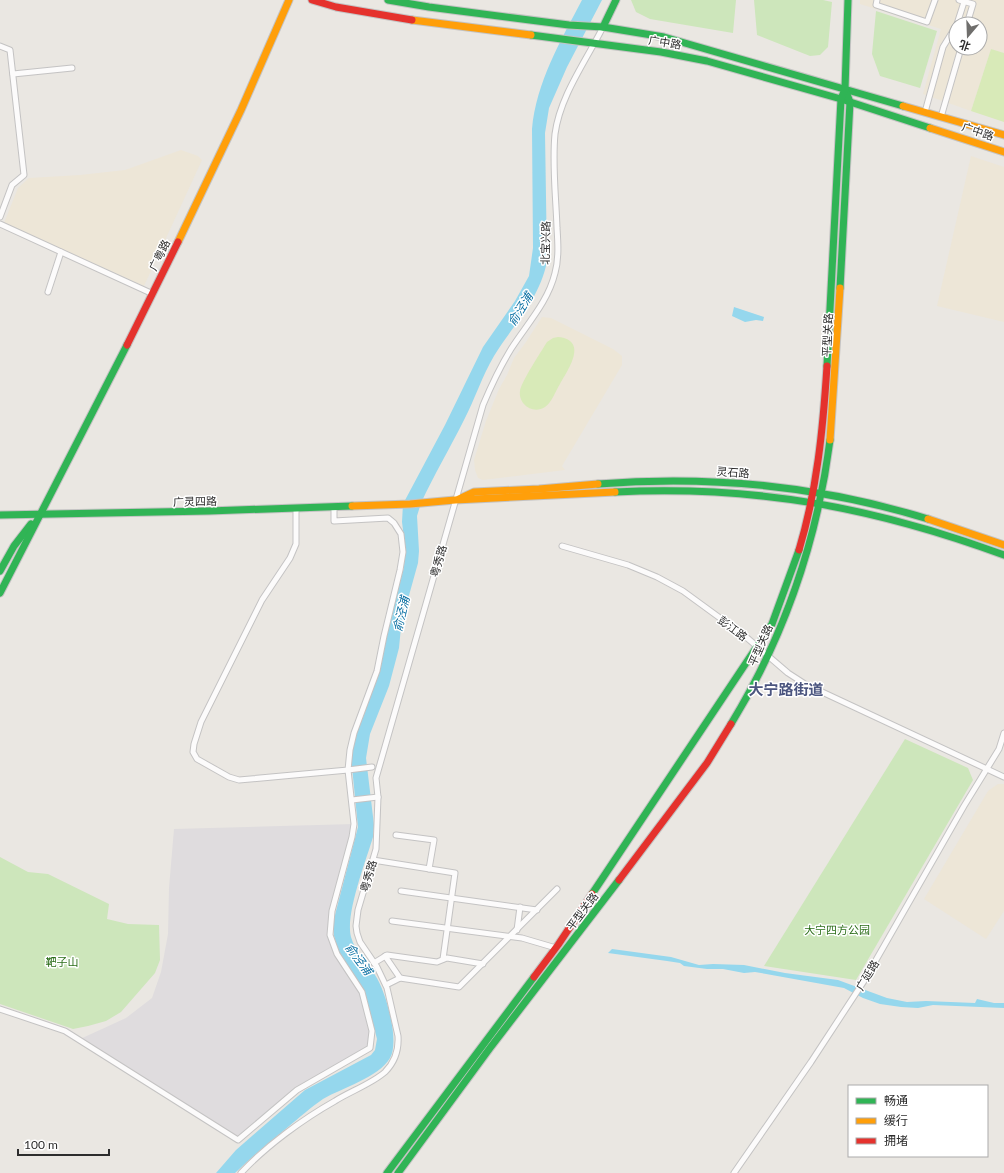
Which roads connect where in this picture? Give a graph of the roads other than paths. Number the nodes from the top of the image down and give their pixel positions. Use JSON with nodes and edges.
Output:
{"nodes":[{"id":1,"x":289,"y":0,"type":"edge"},
{"id":2,"x":312,"y":0,"type":"edge"},
{"id":3,"x":388,"y":0,"type":"edge"},
{"id":4,"x":616,"y":0,"type":"edge"},
{"id":5,"x":848,"y":0,"type":"edge"},
{"id":6,"x":877,"y":0,"type":"edge"},
{"id":7,"x":935,"y":0,"type":"edge"},
{"id":8,"x":961,"y":1,"type":"edge"},
{"id":9,"x":958,"y":16,"type":"edge"},
{"id":10,"x":969,"y":16,"type":"edge"},
{"id":11,"x":603,"y":28,"type":"junction"},
{"id":12,"x":948,"y":39,"type":"edge"},
{"id":13,"x":595,"y":43,"type":"junction"},
{"id":14,"x":0,"y":46,"type":"edge"},
{"id":15,"x":960,"y":56,"type":"edge"},
{"id":16,"x":72,"y":68,"type":"dead end"},
{"id":17,"x":13,"y":74,"type":"junction"},
{"id":18,"x":845,"y":89,"type":"junction"},
{"id":19,"x":841,"y":99,"type":"junction"},
{"id":20,"x":850,"y":102,"type":"junction"},
{"id":21,"x":925,"y":112,"type":"junction"},
{"id":22,"x":941,"y":117,"type":"junction"},
{"id":23,"x":1004,"y":136,"type":"edge"},
{"id":24,"x":1004,"y":152,"type":"edge"},
{"id":25,"x":0,"y":217,"type":"edge"},
{"id":26,"x":0,"y":224,"type":"edge"},
{"id":27,"x":61,"y":252,"type":"junction"},
{"id":28,"x":48,"y":292,"type":"dead end"},
{"id":29,"x":153,"y":294,"type":"junction"},
{"id":30,"x":813,"y":492,"type":"junction"},
{"id":31,"x":821,"y":494,"type":"junction"},
{"id":32,"x":455,"y":500,"type":"junction"},
{"id":33,"x":811,"y":501,"type":"junction"},
{"id":34,"x":820,"y":503,"type":"junction"},
{"id":35,"x":390,"y":505,"type":"joint"},
{"id":36,"x":334,"y":507,"type":"junction"},
{"id":37,"x":296,"y":509,"type":"junction"},
{"id":38,"x":0,"y":515,"type":"edge"},
{"id":39,"x":39,"y":515,"type":"junction"},
{"id":40,"x":1004,"y":545,"type":"edge"},
{"id":41,"x":562,"y":546,"type":"dead end"},
{"id":42,"x":1004,"y":555,"type":"edge"},
{"id":43,"x":0,"y":571,"type":"edge"},
{"id":44,"x":0,"y":593,"type":"edge"},
{"id":45,"x":757,"y":646,"type":"junction"},
{"id":46,"x":768,"y":656,"type":"junction"},
{"id":47,"x":1004,"y":733,"type":"edge"},
{"id":48,"x":372,"y":767,"type":"dead end"},
{"id":49,"x":987,"y":769,"type":"junction"},
{"id":50,"x":349,"y":770,"type":"junction"},
{"id":51,"x":1004,"y":777,"type":"edge"},
{"id":52,"x":378,"y":797,"type":"junction"},
{"id":53,"x":352,"y":800,"type":"junction"},
{"id":54,"x":396,"y":835,"type":"dead end"},
{"id":55,"x":373,"y":860,"type":"junction"},
{"id":56,"x":430,"y":869,"type":"junction"},
{"id":57,"x":557,"y":889,"type":"dead end"},
{"id":58,"x":401,"y":891,"type":"dead end"},
{"id":59,"x":452,"y":899,"type":"junction"},
{"id":60,"x":520,"y":907,"type":"junction"},
{"id":61,"x":537,"y":910,"type":"junction"},
{"id":62,"x":392,"y":921,"type":"dead end"},
{"id":63,"x":448,"y":928,"type":"junction"},
{"id":64,"x":517,"y":930,"type":"junction"},
{"id":65,"x":510,"y":937,"type":"junction"},
{"id":66,"x":556,"y":948,"type":"junction"},
{"id":67,"x":385,"y":956,"type":"junction"},
{"id":68,"x":443,"y":959,"type":"junction"},
{"id":69,"x":374,"y":963,"type":"junction"},
{"id":70,"x":483,"y":964,"type":"junction"},
{"id":71,"x":400,"y":978,"type":"junction"},
{"id":72,"x":386,"y":985,"type":"junction"},
{"id":73,"x":0,"y":1009,"type":"edge"},
{"id":74,"x":241,"y":1173,"type":"edge"},
{"id":75,"x":387,"y":1173,"type":"edge"},
{"id":76,"x":398,"y":1173,"type":"edge"},
{"id":77,"x":734,"y":1173,"type":"edge"}],
"edges":[{"from":1,"to":29,"type":"main road","name":"广粤路"},
{"from":2,"to":13,"type":"main road","name":"广中路"},
{"from":3,"to":11,"type":"main road","name":"广中路"},
{"from":4,"to":11,"type":"main road","name":"北宝兴路"},
{"from":5,"to":18,"type":"main road","name":"平型关路"},
{"from":6,"to":7,"type":"street"},
{"from":8,"to":9,"type":"street"},
{"from":8,"to":10,"type":"street"},
{"from":11,"to":13,"type":"street","name":"北宝兴路"},
{"from":11,"to":18,"type":"main road","name":"广中路"},
{"from":12,"to":21,"type":"street"},
{"from":13,"to":19,"type":"main road","name":"广中路"},
{"from":13,"to":32,"type":"street","name":"北宝兴路"},
{"from":14,"to":17,"type":"street"},
{"from":15,"to":22,"type":"street"},
{"from":16,"to":17,"type":"street"},
{"from":17,"to":25,"type":"street"},
{"from":18,"to":19,"type":"main road","name":"平型关路"},
{"from":18,"to":20,"type":"main road","name":"平型关路"},
{"from":18,"to":21,"type":"main road","name":"广中路"},
{"from":19,"to":20,"type":"main road","name":"广中路"},
{"from":19,"to":30,"type":"main road","name":"平型关路"},
{"from":20,"to":24,"type":"main road","name":"广中路"},
{"from":20,"to":31,"type":"main road","name":"平型关路"},
{"from":21,"to":22,"type":"main road","name":"广中路"},
{"from":22,"to":23,"type":"main road","name":"广中路"},
{"from":26,"to":27,"type":"street"},
{"from":27,"to":28,"type":"street"},
{"from":27,"to":29,"type":"street"},
{"from":29,"to":39,"type":"main road","name":"广粤路"},
{"from":30,"to":31,"type":"main road","name":"灵石路"},
{"from":30,"to":32,"type":"main road","name":"灵石路"},
{"from":30,"to":33,"type":"main road","name":"平型关路"},
{"from":31,"to":34,"type":"main road","name":"平型关路"},
{"from":31,"to":40,"type":"main road","name":"灵石路"},
{"from":32,"to":33,"type":"main road","name":"灵石路"},
{"from":32,"to":35,"type":"main road","name":"灵石路"},
{"from":32,"to":52,"type":"street","name":"粤秀路"},
{"from":33,"to":34,"type":"main road","name":"灵石路"},
{"from":33,"to":45,"type":"main road","name":"平型关路"},
{"from":34,"to":42,"type":"main road","name":"灵石路"},
{"from":34,"to":46,"type":"main road","name":"平型关路"},
{"from":35,"to":36,"type":"main road","name":"广灵四路"},
{"from":36,"to":37,"type":"main road","name":"广灵四路"},
{"from":36,"to":50,"type":"street"},
{"from":37,"to":39,"type":"main road","name":"广灵四路"},
{"from":37,"to":50,"type":"street"},
{"from":38,"to":39,"type":"main road","name":"广灵四路"},
{"from":39,"to":43,"type":"main road","name":"广粤路"},
{"from":39,"to":44,"type":"main road","name":"广粤路"},
{"from":41,"to":45,"type":"street","name":"彭江路"},
{"from":45,"to":46,"type":"street","name":"彭江路"},
{"from":45,"to":66,"type":"main road","name":"平型关路"},
{"from":46,"to":49,"type":"street","name":"彭江路"},
{"from":46,"to":76,"type":"main road","name":"平型关路"},
{"from":47,"to":49,"type":"street","name":"广延路"},
{"from":48,"to":50,"type":"street"},
{"from":49,"to":51,"type":"street","name":"彭江路"},
{"from":49,"to":77,"type":"street","name":"广延路"},
{"from":50,"to":53,"type":"street"},
{"from":52,"to":53,"type":"street"},
{"from":52,"to":55,"type":"street","name":"粤秀路"},
{"from":53,"to":73,"type":"street"},
{"from":54,"to":56,"type":"street"},
{"from":55,"to":56,"type":"street"},
{"from":55,"to":69,"type":"street","name":"粤秀路"},
{"from":56,"to":59,"type":"street"},
{"from":57,"to":61,"type":"street"},
{"from":58,"to":59,"type":"street"},
{"from":59,"to":60,"type":"street"},
{"from":59,"to":63,"type":"street"},
{"from":60,"to":61,"type":"street"},
{"from":60,"to":64,"type":"street"},
{"from":61,"to":64,"type":"street"},
{"from":62,"to":63,"type":"street"},
{"from":63,"to":65,"type":"street"},
{"from":63,"to":68,"type":"street"},
{"from":64,"to":65,"type":"street"},
{"from":65,"to":66,"type":"street"},
{"from":65,"to":70,"type":"street"},
{"from":66,"to":75,"type":"main road","name":"平型关路"},
{"from":67,"to":68,"type":"street"},
{"from":67,"to":69,"type":"street"},
{"from":67,"to":71,"type":"street"},
{"from":68,"to":70,"type":"street"},
{"from":69,"to":72,"type":"street","name":"粤秀路"},
{"from":70,"to":71,"type":"street"},
{"from":71,"to":72,"type":"street"},
{"from":72,"to":74,"type":"street","name":"粤秀路"}]}
